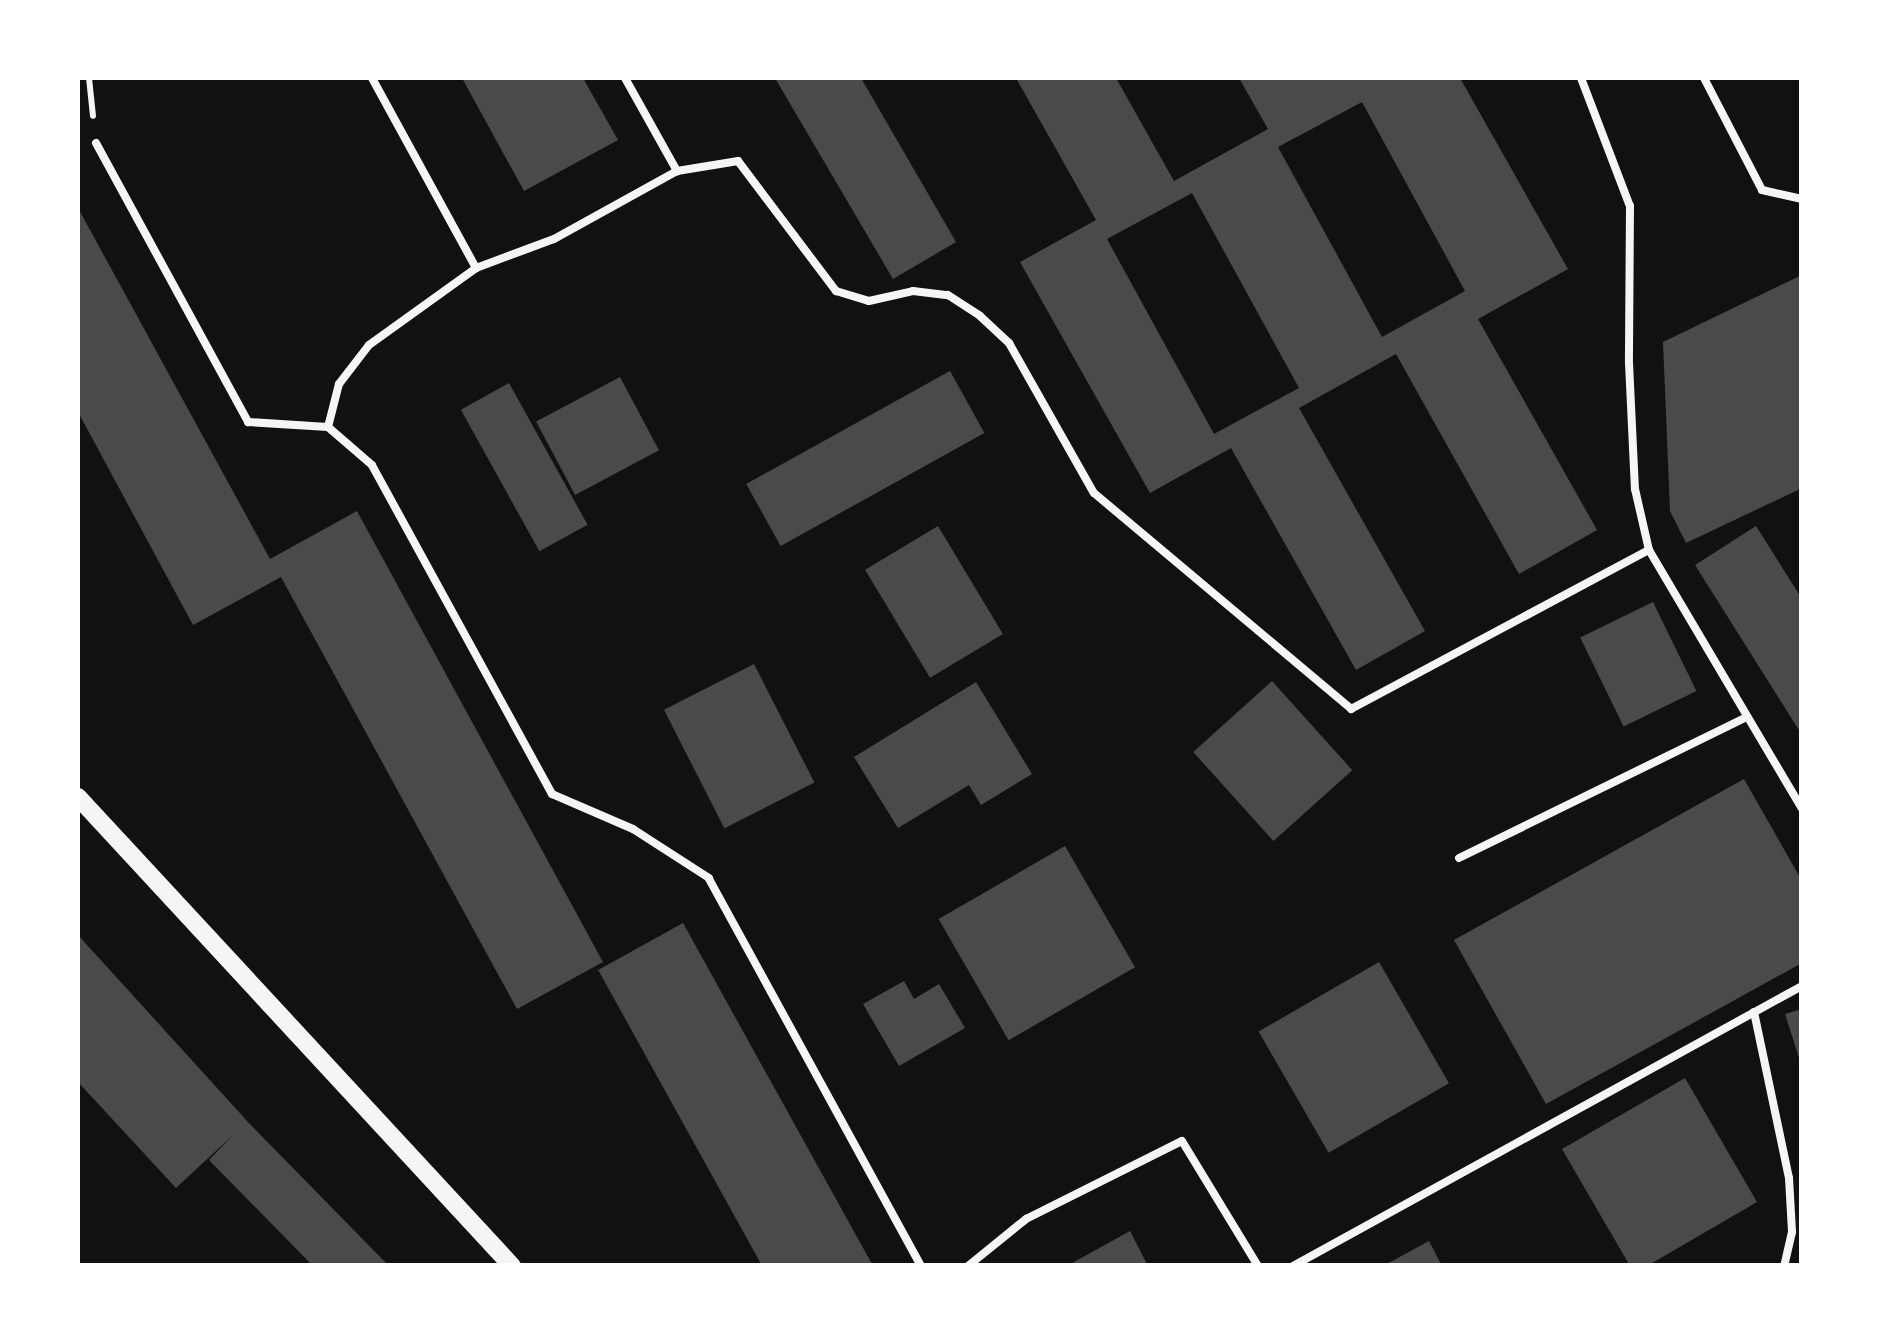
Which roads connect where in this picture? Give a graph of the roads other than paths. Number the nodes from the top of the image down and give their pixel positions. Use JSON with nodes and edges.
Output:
{"nodes":[{"id":1,"x":372,"y":78,"type":"edge"},
{"id":2,"x":625,"y":78,"type":"edge"},
{"id":3,"x":1581,"y":78,"type":"edge"},
{"id":4,"x":1704,"y":78,"type":"edge"},
{"id":5,"x":96,"y":144,"type":"dead end"},
{"id":6,"x":677,"y":172,"type":"junction"},
{"id":7,"x":1802,"y":199,"type":"edge"},
{"id":8,"x":476,"y":268,"type":"junction"},
{"id":9,"x":328,"y":427,"type":"junction"},
{"id":10,"x":1649,"y":550,"type":"junction"},
{"id":11,"x":1747,"y":717,"type":"junction"},
{"id":12,"x":78,"y":797,"type":"edge"},
{"id":13,"x":1802,"y":809,"type":"edge"},
{"id":14,"x":1459,"y":858,"type":"dead end"},
{"id":15,"x":1802,"y":986,"type":"edge"},
{"id":16,"x":1754,"y":1012,"type":"junction"},
{"id":17,"x":512,"y":1266,"type":"edge"},
{"id":18,"x":921,"y":1266,"type":"edge"},
{"id":19,"x":968,"y":1266,"type":"edge"},
{"id":20,"x":1258,"y":1266,"type":"edge"},
{"id":21,"x":1293,"y":1266,"type":"edge"},
{"id":22,"x":1784,"y":1266,"type":"edge"}],
"edges":[{"from":1,"to":8,"type":"lane"},
{"from":2,"to":6,"type":"lane"},
{"from":3,"to":10,"type":"lane"},
{"from":4,"to":7,"type":"lane"},
{"from":5,"to":9,"type":"lane"},
{"from":6,"to":8,"type":"lane"},
{"from":6,"to":10,"type":"lane"},
{"from":8,"to":9,"type":"lane"},
{"from":9,"to":18,"type":"lane"},
{"from":10,"to":11,"type":"lane"},
{"from":11,"to":13,"type":"lane"},
{"from":11,"to":14,"type":"lane"},
{"from":12,"to":17,"type":"street"},
{"from":15,"to":16,"type":"lane"},
{"from":16,"to":21,"type":"lane"},
{"from":16,"to":22,"type":"lane"},
{"from":19,"to":20,"type":"lane"}]}
